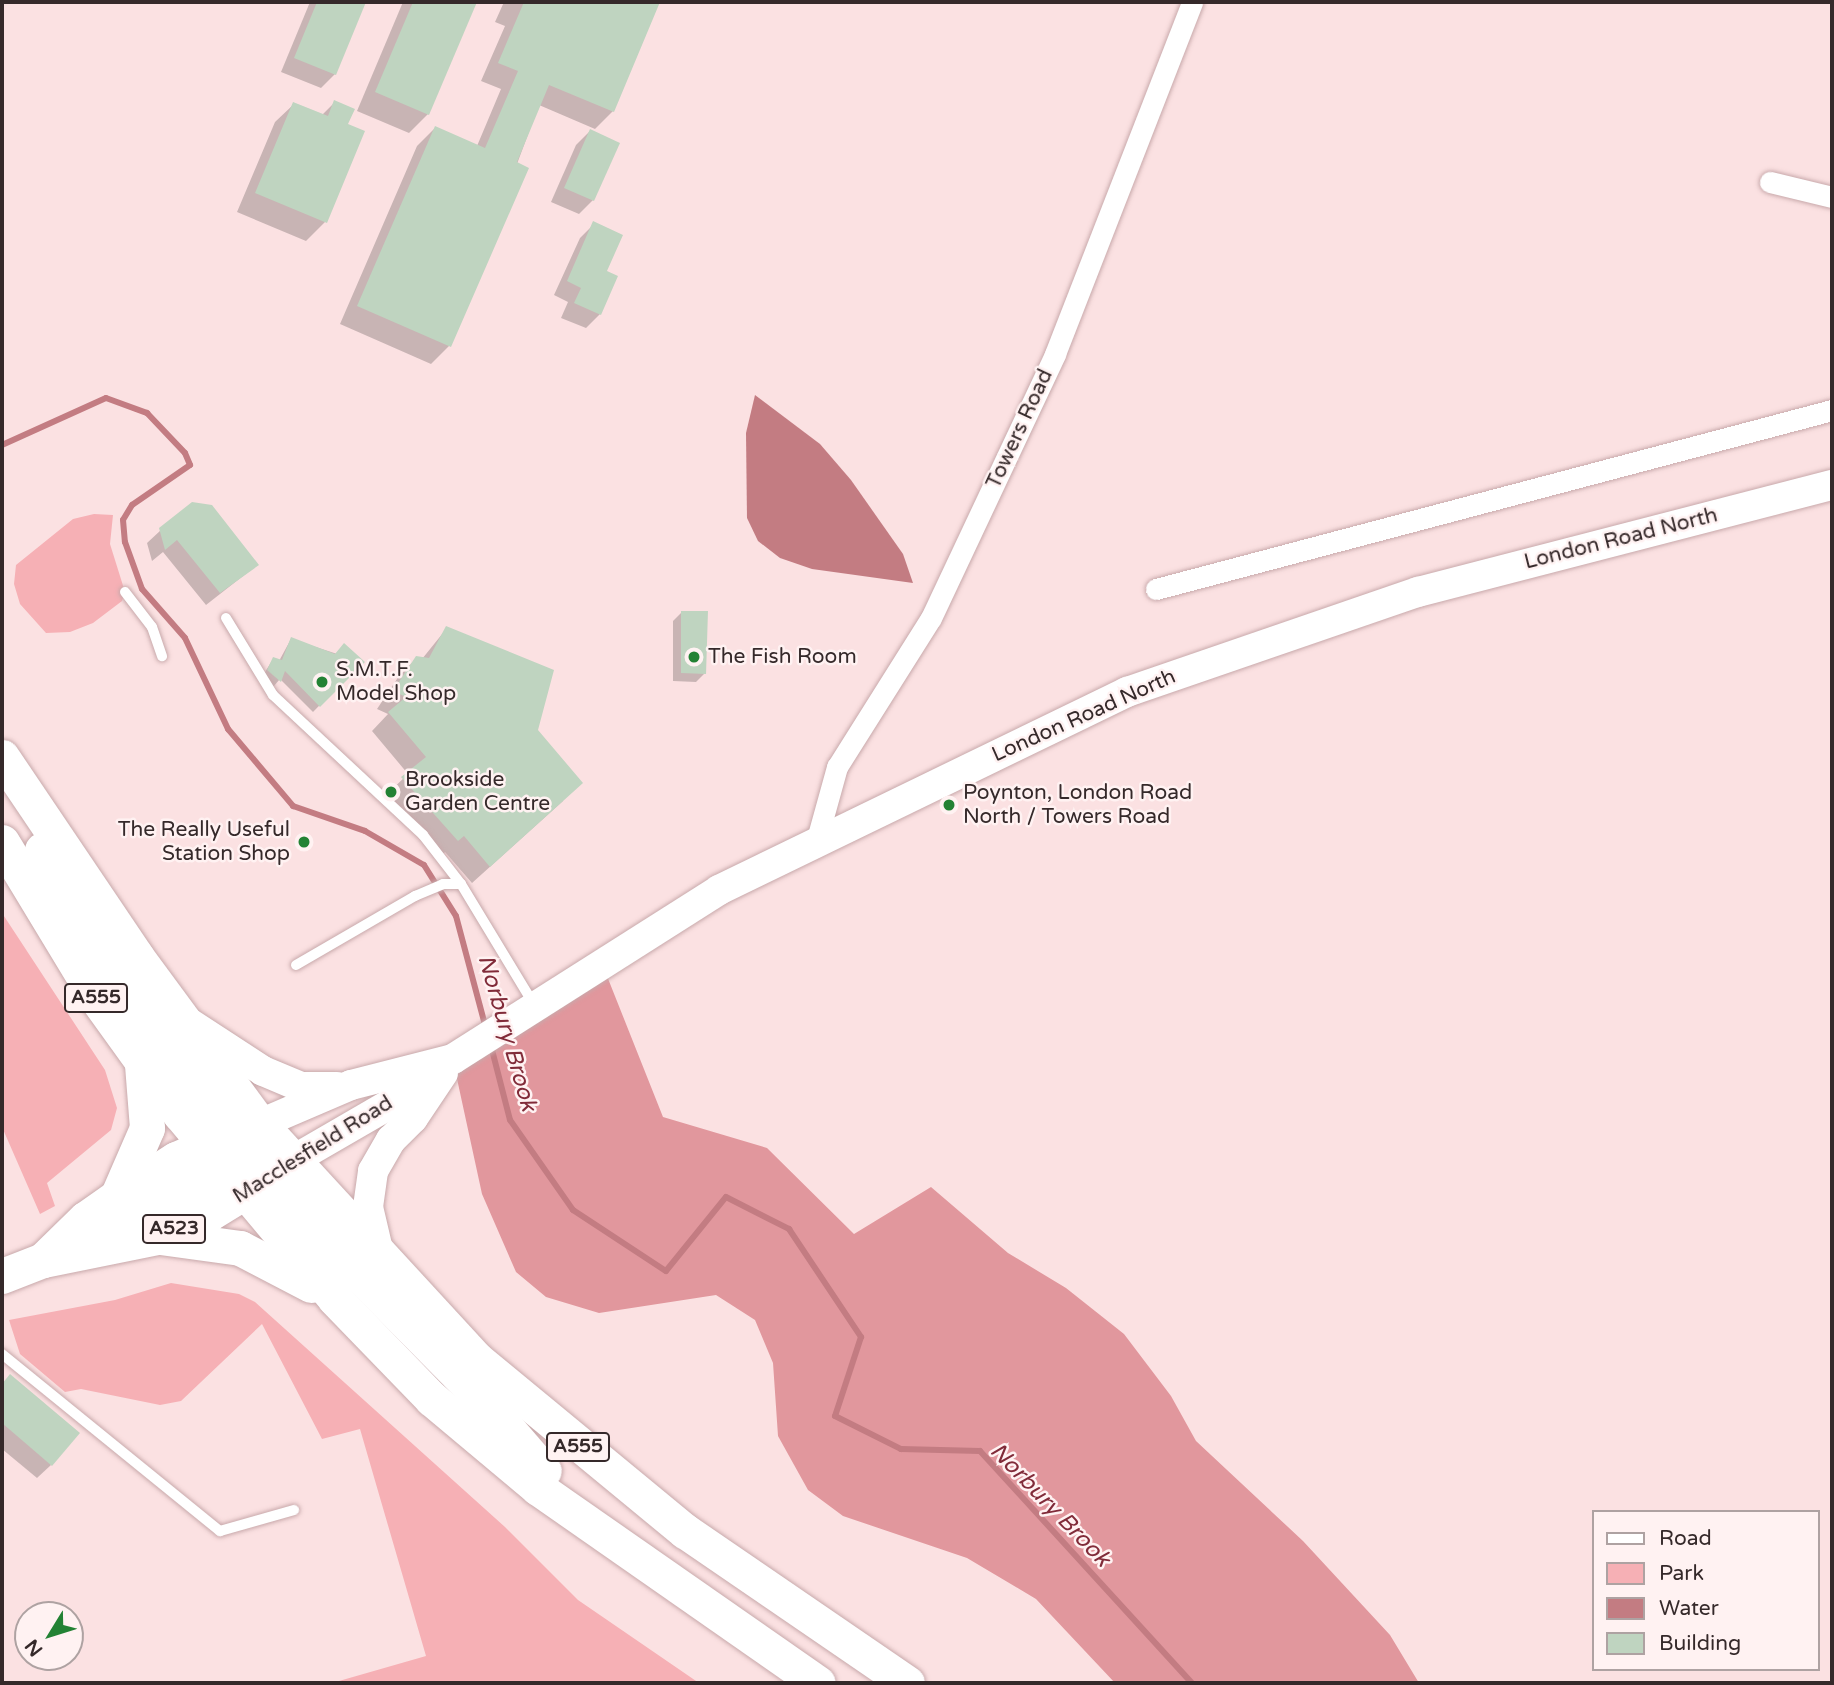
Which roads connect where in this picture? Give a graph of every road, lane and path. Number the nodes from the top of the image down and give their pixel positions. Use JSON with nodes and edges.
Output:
{"nodes":[{"id":1,"x":1192,"y":2,"type":"edge"},
{"id":2,"x":1770,"y":182,"type":"dead end"},
{"id":3,"x":1832,"y":197,"type":"edge"},
{"id":4,"x":1832,"y":410,"type":"edge"},
{"id":5,"x":1832,"y":485,"type":"edge"},
{"id":6,"x":1156,"y":589,"type":"dead end"},
{"id":7,"x":125,"y":592,"type":"dead end"},
{"id":8,"x":226,"y":618,"type":"dead end"},
{"id":9,"x":162,"y":656,"type":"dead end"},
{"id":10,"x":2,"y":757,"type":"edge"},
{"id":11,"x":2,"y":768,"type":"edge"},
{"id":12,"x":817,"y":839,"type":"junction"},
{"id":13,"x":2,"y":842,"type":"edge"},
{"id":14,"x":461,"y":884,"type":"junction"},
{"id":15,"x":296,"y":965,"type":"dead end"},
{"id":16,"x":177,"y":1013,"type":"junction"},
{"id":17,"x":525,"y":1015,"type":"junction"},
{"id":18,"x":455,"y":1060,"type":"junction"},
{"id":19,"x":141,"y":1062,"type":"junction"},
{"id":20,"x":351,"y":1085,"type":"junction"},
{"id":21,"x":249,"y":1157,"type":"junction"},
{"id":22,"x":117,"y":1198,"type":"junction"},
{"id":23,"x":157,"y":1237,"type":"junction"},
{"id":24,"x":52,"y":1252,"type":"junction"},
{"id":25,"x":381,"y":1259,"type":"junction"},
{"id":26,"x":2,"y":1276,"type":"edge"},
{"id":27,"x":335,"y":1299,"type":"junction"},
{"id":28,"x":2,"y":1354,"type":"edge"},
{"id":29,"x":294,"y":1510,"type":"dead end"},
{"id":30,"x":592,"y":1527,"type":"junction"},
{"id":31,"x":818,"y":1683,"type":"edge"},
{"id":32,"x":907,"y":1683,"type":"edge"}],
"edges":[{"from":1,"to":12,"type":"street","name":"Towers Road"},
{"from":2,"to":3,"type":"street"},
{"from":4,"to":6,"type":"street"},
{"from":5,"to":12,"type":"main road","name":"London Road North"},
{"from":7,"to":9,"type":"lane"},
{"from":8,"to":14,"type":"lane"},
{"from":10,"to":16,"type":"highway","number":"A555"},
{"from":11,"to":21,"type":"highway"},
{"from":12,"to":17,"type":"main road","name":"London Road North"},
{"from":13,"to":19,"type":"highway","number":"A555"},
{"from":14,"to":15,"type":"lane"},
{"from":14,"to":17,"type":"lane"},
{"from":16,"to":20,"type":"main road"},
{"from":16,"to":21,"type":"highway","number":"A555"},
{"from":17,"to":18,"type":"main road","name":"London Road North"},
{"from":18,"to":20,"type":"main road","name":"Macclesfield Road"},
{"from":18,"to":21,"type":"main road","name":"Macclesfield Road"},
{"from":18,"to":25,"type":"main road"},
{"from":19,"to":21,"type":"highway","number":"A555"},
{"from":19,"to":22,"type":"highway"},
{"from":20,"to":21,"type":"main road","name":"Macclesfield Road"},
{"from":21,"to":22,"type":"highway","name":"Macclesfield Road","number":"A523"},
{"from":21,"to":23,"type":"highway","name":"Macclesfield Road","number":"A523"},
{"from":21,"to":24,"type":"highway"},
{"from":21,"to":25,"type":"highway","number":"A555"},
{"from":21,"to":27,"type":"highway","number":"A555"},
{"from":21,"to":30,"type":"highway"},
{"from":22,"to":24,"type":"highway","name":"Macclesfield Road","number":"A523"},
{"from":23,"to":24,"type":"highway","name":"Macclesfield Road","number":"A523"},
{"from":23,"to":27,"type":"highway"},
{"from":24,"to":26,"type":"highway","name":"Macclesfield Road","number":"A523"},
{"from":25,"to":32,"type":"highway","number":"A555"},
{"from":27,"to":30,"type":"highway","number":"A555"},
{"from":28,"to":29,"type":"lane"},
{"from":30,"to":31,"type":"highway","number":"A555"}]}
